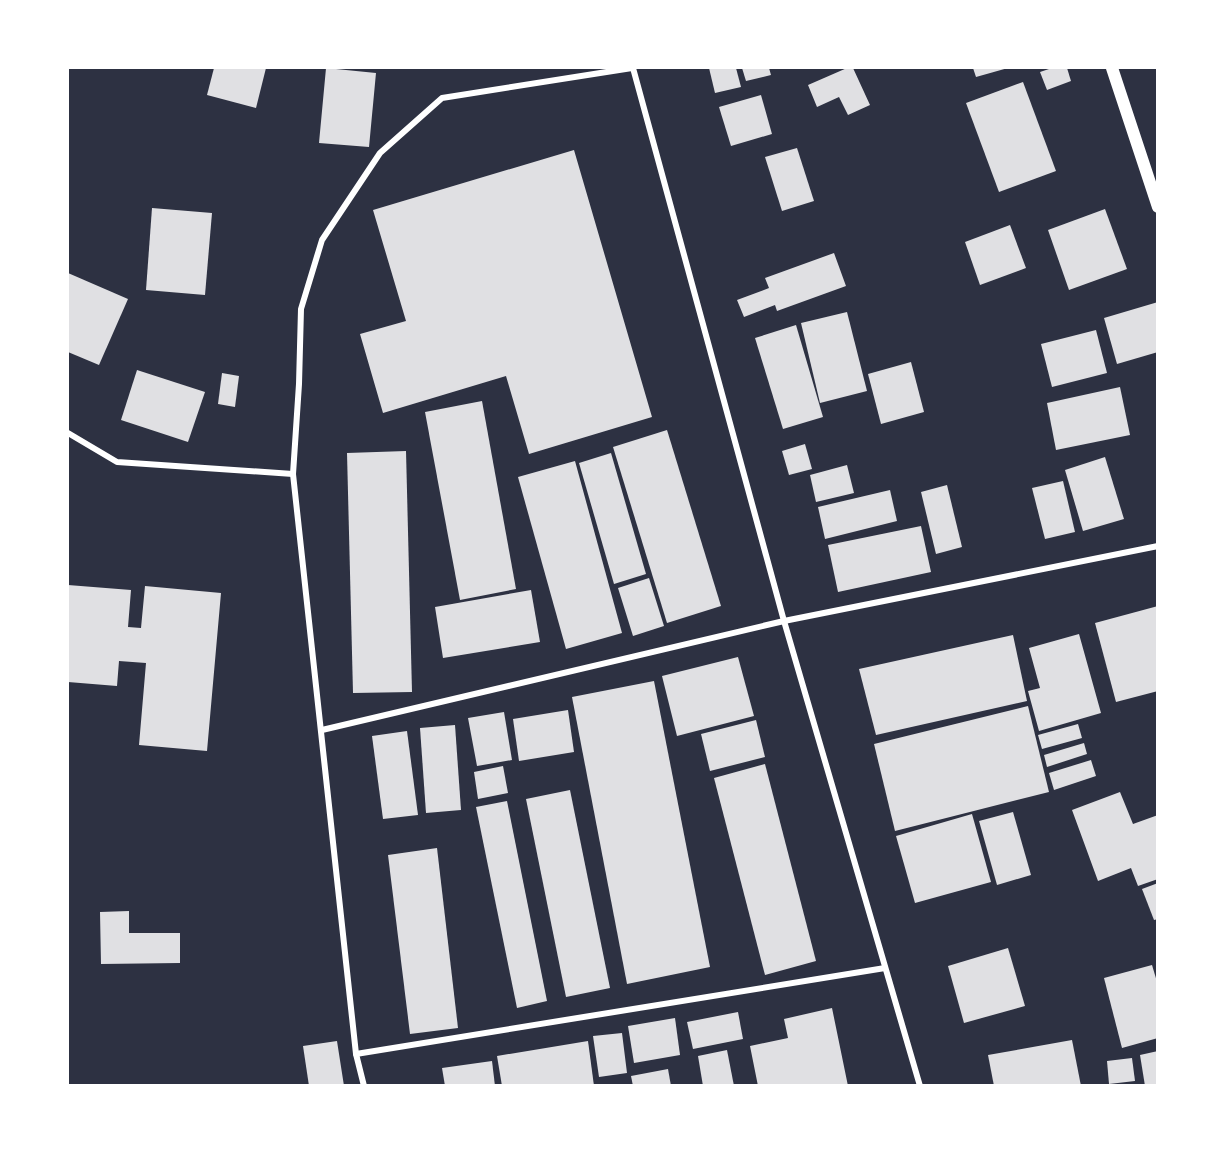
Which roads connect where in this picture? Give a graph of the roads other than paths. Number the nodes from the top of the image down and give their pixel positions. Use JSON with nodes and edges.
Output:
{"nodes":[{"id":1,"x":632,"y":68,"type":"edge"},
{"id":2,"x":1112,"y":68,"type":"edge"},
{"id":3,"x":1158,"y":207,"type":"edge"},
{"id":4,"x":68,"y":433,"type":"edge"},
{"id":5,"x":292,"y":474,"type":"junction"},
{"id":6,"x":1158,"y":546,"type":"edge"},
{"id":7,"x":784,"y":621,"type":"junction"},
{"id":8,"x":322,"y":730,"type":"junction"},
{"id":9,"x":885,"y":968,"type":"junction"},
{"id":10,"x":356,"y":1054,"type":"junction"},
{"id":11,"x":364,"y":1086,"type":"edge"},
{"id":12,"x":920,"y":1086,"type":"edge"}],
"edges":[{"from":1,"to":5,"type":"street"},
{"from":1,"to":7,"type":"street"},
{"from":2,"to":3,"type":"main road"},
{"from":4,"to":5,"type":"street"},
{"from":5,"to":8,"type":"street"},
{"from":6,"to":7,"type":"street"},
{"from":7,"to":8,"type":"street"},
{"from":7,"to":9,"type":"street"},
{"from":8,"to":10,"type":"street"},
{"from":9,"to":10,"type":"street"},
{"from":9,"to":12,"type":"street"},
{"from":10,"to":11,"type":"street"}]}
